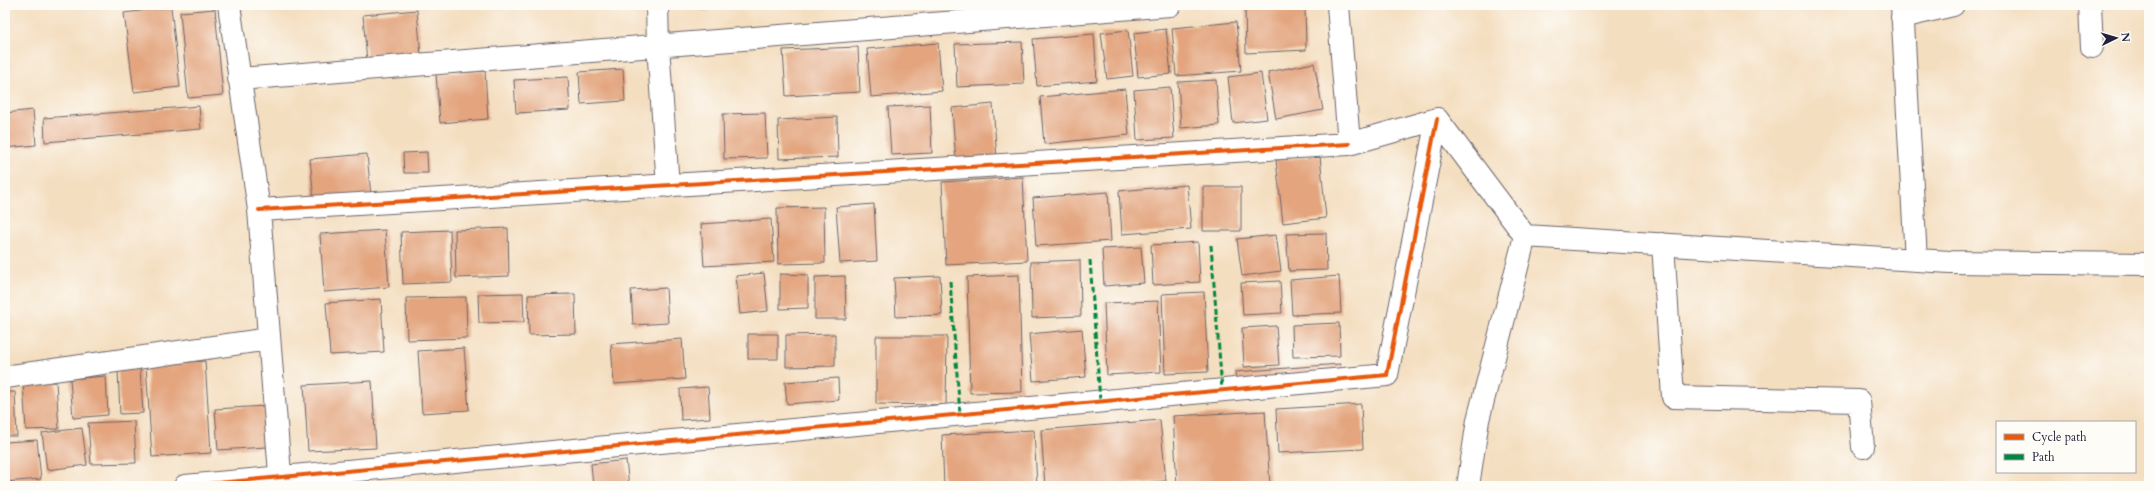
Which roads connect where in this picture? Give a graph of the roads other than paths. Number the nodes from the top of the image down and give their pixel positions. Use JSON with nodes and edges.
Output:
{"nodes":[{"id":1,"x":229,"y":5,"type":"edge"},
{"id":2,"x":657,"y":5,"type":"edge"},
{"id":3,"x":1170,"y":5,"type":"edge"},
{"id":4,"x":1338,"y":5,"type":"edge"},
{"id":5,"x":1953,"y":5,"type":"edge"},
{"id":6,"x":2090,"y":5,"type":"edge"},
{"id":7,"x":1902,"y":11,"type":"edge"},
{"id":8,"x":658,"y":46,"type":"junction"},
{"id":9,"x":2092,"y":47,"type":"dead end"},
{"id":10,"x":239,"y":79,"type":"junction"},
{"id":11,"x":1437,"y":119,"type":"junction"},
{"id":12,"x":1349,"y":144,"type":"junction"},
{"id":13,"x":668,"y":186,"type":"junction"},
{"id":14,"x":259,"y":210,"type":"junction"},
{"id":15,"x":1525,"y":236,"type":"junction"},
{"id":16,"x":1663,"y":244,"type":"junction"},
{"id":17,"x":1916,"y":260,"type":"junction"},
{"id":18,"x":2149,"y":264,"type":"edge"},
{"id":19,"x":270,"y":339,"type":"junction"},
{"id":20,"x":5,"y":377,"type":"edge"},
{"id":21,"x":1863,"y":447,"type":"dead end"},
{"id":22,"x":280,"y":482,"type":"edge"},
{"id":23,"x":186,"y":486,"type":"edge"},
{"id":24,"x":1468,"y":486,"type":"edge"}],
"edges":[{"from":1,"to":10,"type":"street"},
{"from":2,"to":8,"type":"street"},
{"from":3,"to":8,"type":"street"},
{"from":4,"to":12,"type":"street"},
{"from":5,"to":7,"type":"street"},
{"from":6,"to":9,"type":"street"},
{"from":7,"to":17,"type":"street"},
{"from":8,"to":10,"type":"street"},
{"from":8,"to":13,"type":"street"},
{"from":10,"to":14,"type":"street"},
{"from":11,"to":12,"type":"street"},
{"from":11,"to":15,"type":"street"},
{"from":11,"to":22,"type":"street"},
{"from":12,"to":13,"type":"street"},
{"from":13,"to":14,"type":"street"},
{"from":14,"to":19,"type":"street"},
{"from":15,"to":16,"type":"street"},
{"from":15,"to":24,"type":"street"},
{"from":16,"to":17,"type":"street"},
{"from":16,"to":21,"type":"street"},
{"from":17,"to":18,"type":"street"},
{"from":19,"to":20,"type":"street"},
{"from":19,"to":22,"type":"street"},
{"from":22,"to":23,"type":"street"}]}
